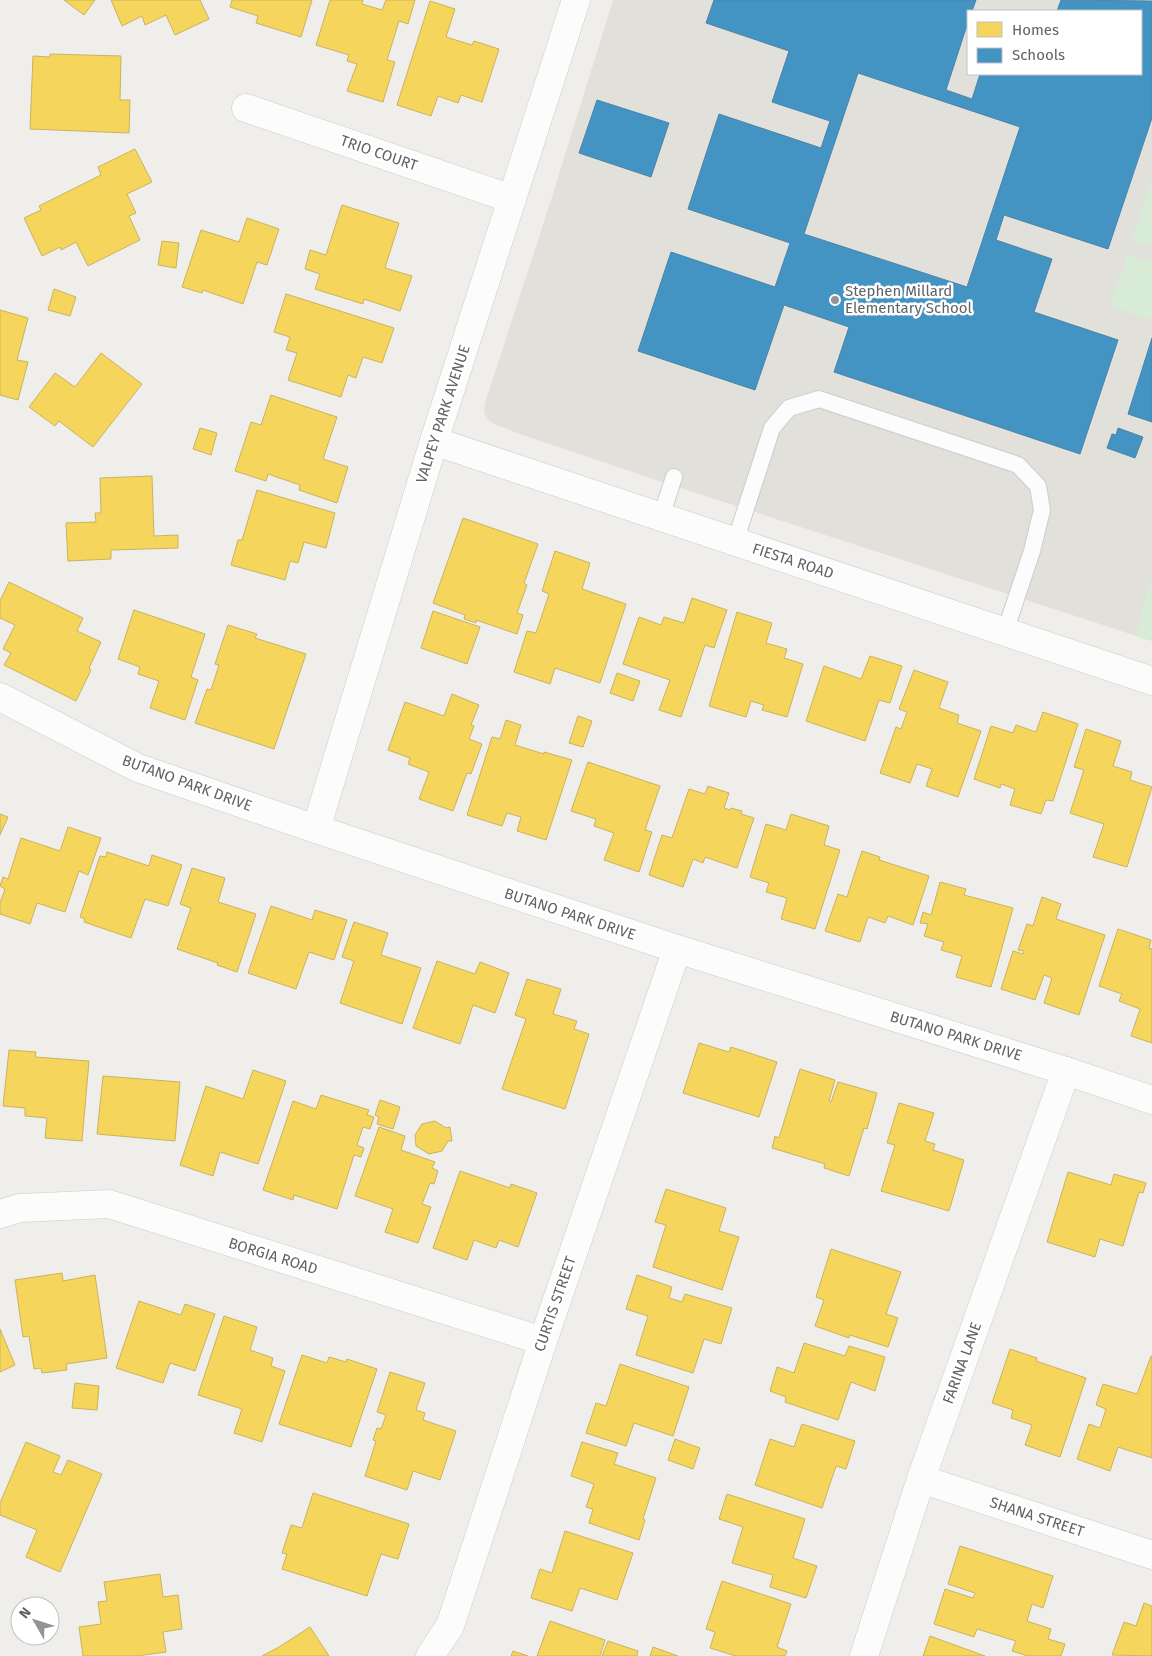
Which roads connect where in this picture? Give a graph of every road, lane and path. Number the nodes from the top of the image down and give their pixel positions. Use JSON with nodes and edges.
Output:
{"nodes":[{"id":1,"x":576,"y":0,"type":"edge"},
{"id":2,"x":246,"y":108,"type":"dead end"},
{"id":3,"x":512,"y":199,"type":"junction"},
{"id":4,"x":434,"y":441,"type":"junction"},
{"id":5,"x":674,"y":478,"type":"dead end"},
{"id":6,"x":661,"y":517,"type":"junction"},
{"id":7,"x":734,"y":542,"type":"junction"},
{"id":8,"x":1005,"y":632,"type":"junction"},
{"id":9,"x":1152,"y":681,"type":"edge"},
{"id":10,"x":0,"y":698,"type":"edge"},
{"id":11,"x":316,"y":830,"type":"junction"},
{"id":12,"x":677,"y":949,"type":"junction"},
{"id":13,"x":1066,"y":1071,"type":"junction"},
{"id":14,"x":1152,"y":1100,"type":"edge"},
{"id":15,"x":0,"y":1214,"type":"edge"},
{"id":16,"x":542,"y":1341,"type":"junction"},
{"id":17,"x":921,"y":1479,"type":"junction"},
{"id":18,"x":1152,"y":1555,"type":"edge"},
{"id":19,"x":430,"y":1656,"type":"edge"},
{"id":20,"x":864,"y":1656,"type":"edge"}],
"edges":[{"from":1,"to":3,"type":"street","name":"VALPEY PARK AVENUE"},
{"from":2,"to":3,"type":"street","name":"TRIO COURT"},
{"from":3,"to":4,"type":"street","name":"VALPEY PARK AVENUE"},
{"from":4,"to":6,"type":"street","name":"FIESTA ROAD"},
{"from":4,"to":11,"type":"street","name":"VALPEY PARK AVENUE"},
{"from":5,"to":6,"type":"lane"},
{"from":6,"to":7,"type":"street","name":"FIESTA ROAD"},
{"from":7,"to":8,"type":"street","name":"FIESTA ROAD"},
{"from":7,"to":8,"type":"lane"},
{"from":8,"to":9,"type":"street","name":"FIESTA ROAD"},
{"from":10,"to":11,"type":"street","name":"BUTANO PARK DRIVE"},
{"from":11,"to":12,"type":"street","name":"BUTANO PARK DRIVE"},
{"from":12,"to":13,"type":"street","name":"BUTANO PARK DRIVE"},
{"from":12,"to":16,"type":"street","name":"CURTIS STREET"},
{"from":13,"to":14,"type":"street","name":"BUTANO PARK DRIVE"},
{"from":13,"to":17,"type":"street","name":"FARINA LANE"},
{"from":15,"to":16,"type":"street","name":"BORGIA ROAD"},
{"from":16,"to":19,"type":"street","name":"CURTIS STREET"},
{"from":17,"to":18,"type":"street","name":"SHANA STREET"},
{"from":17,"to":20,"type":"street","name":"FARINA LANE"}]}
